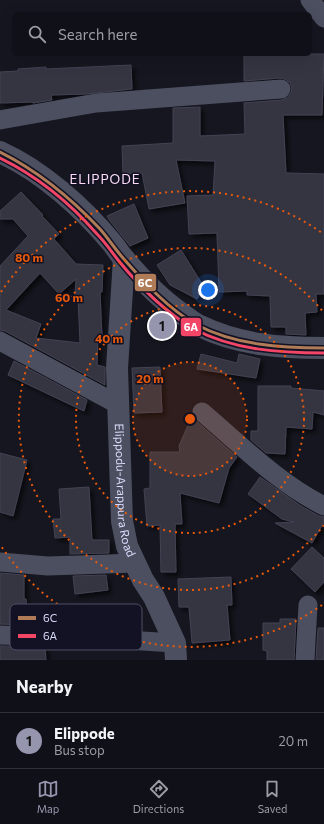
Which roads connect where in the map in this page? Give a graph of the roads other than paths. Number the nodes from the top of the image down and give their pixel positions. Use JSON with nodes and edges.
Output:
{"nodes":[{"id":1,"x":310,"y":0,"type":"edge"},
{"id":2,"x":324,"y":18,"type":"edge"},
{"id":3,"x":281,"y":89,"type":"dead end"},
{"id":4,"x":0,"y":120,"type":"edge"},
{"id":5,"x":0,"y":152,"type":"edge"},
{"id":6,"x":124,"y":259,"type":"junction"},
{"id":7,"x":157,"y":295,"type":"junction"},
{"id":8,"x":120,"y":309,"type":"junction"},
{"id":9,"x":0,"y":341,"type":"edge"},
{"id":10,"x":324,"y":348,"type":"edge"},
{"id":11,"x":118,"y":404,"type":"junction"},
{"id":12,"x":202,"y":412,"type":"dead end"},
{"id":13,"x":324,"y":506,"type":"edge"},
{"id":14,"x":0,"y":562,"type":"edge"},
{"id":15,"x":135,"y":564,"type":"junction"},
{"id":16,"x":308,"y":605,"type":"dead end"},
{"id":17,"x":0,"y":635,"type":"edge"},
{"id":18,"x":10,"y":635,"type":"edge"},
{"id":19,"x":142,"y":646,"type":"edge"},
{"id":20,"x":176,"y":652,"type":"edge"},
{"id":21,"x":305,"y":660,"type":"edge"}],
"edges":[{"from":1,"to":2,"type":"street"},
{"from":3,"to":4,"type":"street"},
{"from":5,"to":6,"type":"street"},
{"from":6,"to":7,"type":"street"},
{"from":6,"to":8,"type":"street","name":"Elippodu-Arappura Road"},
{"from":7,"to":8,"type":"street"},
{"from":7,"to":10,"type":"street"},
{"from":8,"to":11,"type":"street","name":"Elippodu-Arappura Road"},
{"from":9,"to":11,"type":"street"},
{"from":11,"to":15,"type":"street","name":"Elippodu-Arappura Road"},
{"from":12,"to":13,"type":"street"},
{"from":14,"to":15,"type":"street"},
{"from":15,"to":20,"type":"street","name":"Elippodu-Arappura Road"},
{"from":16,"to":21,"type":"street"},
{"from":17,"to":18,"type":"street"},
{"from":19,"to":20,"type":"street"}]}
